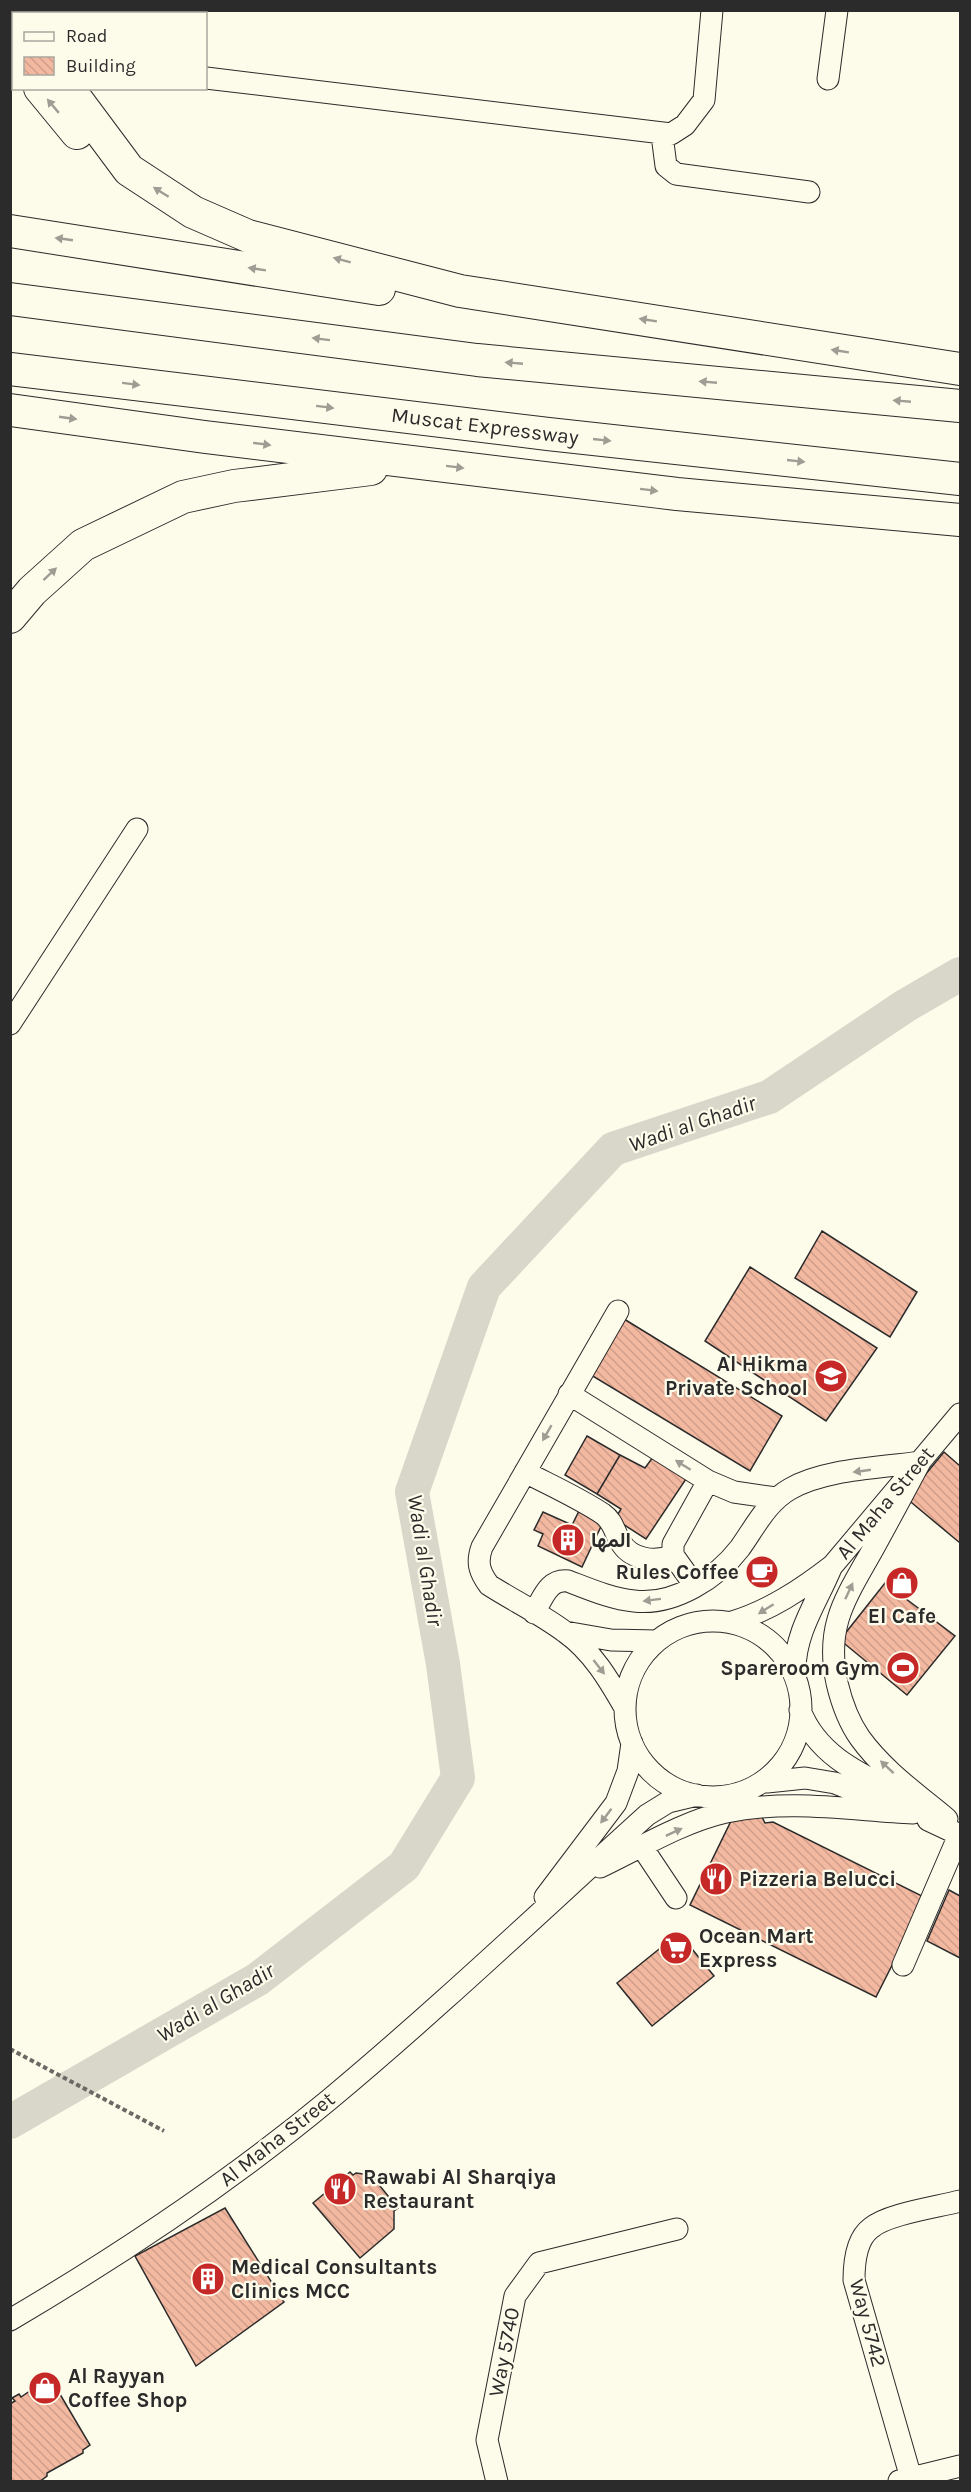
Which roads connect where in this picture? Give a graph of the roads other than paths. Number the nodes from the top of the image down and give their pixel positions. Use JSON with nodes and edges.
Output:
{"nodes":[{"id":1,"x":712,"y":10,"type":"edge"},
{"id":2,"x":837,"y":10,"type":"edge"},
{"id":3,"x":207,"y":78,"type":"edge"},
{"id":4,"x":828,"y":79,"type":"dead end"},
{"id":5,"x":42,"y":90,"type":"edge"},
{"id":6,"x":69,"y":90,"type":"edge"},
{"id":7,"x":662,"y":135,"type":"junction"},
{"id":8,"x":129,"y":170,"type":"junction"},
{"id":9,"x":809,"y":192,"type":"dead end"},
{"id":10,"x":10,"y":231,"type":"edge"},
{"id":11,"x":460,"y":291,"type":"junction"},
{"id":12,"x":10,"y":298,"type":"edge"},
{"id":13,"x":10,"y":369,"type":"edge"},
{"id":14,"x":960,"y":369,"type":"edge"},
{"id":15,"x":960,"y":406,"type":"edge"},
{"id":16,"x":10,"y":410,"type":"edge"},
{"id":17,"x":421,"y":463,"type":"junction"},
{"id":18,"x":960,"y":479,"type":"edge"},
{"id":19,"x":960,"y":520,"type":"edge"},
{"id":20,"x":10,"y":617,"type":"edge"},
{"id":21,"x":137,"y":829,"type":"dead end"},
{"id":22,"x":10,"y":1024,"type":"edge"},
{"id":23,"x":618,"y":1311,"type":"dead end"},
{"id":24,"x":569,"y":1394,"type":"junction"},
{"id":25,"x":960,"y":1414,"type":"edge"},
{"id":26,"x":920,"y":1462,"type":"junction"},
{"id":27,"x":525,"y":1472,"type":"junction"},
{"id":28,"x":708,"y":1481,"type":"junction"},
{"id":29,"x":776,"y":1498,"type":"junction"},
{"id":30,"x":674,"y":1555,"type":"junction"},
{"id":31,"x":833,"y":1565,"type":"junction"},
{"id":32,"x":695,"y":1586,"type":"junction"},
{"id":33,"x":534,"y":1613,"type":"junction"},
{"id":34,"x":732,"y":1622,"type":"junction"},
{"id":35,"x":565,"y":1632,"type":"junction"},
{"id":36,"x":657,"y":1641,"type":"junction"},
{"id":37,"x":795,"y":1670,"type":"junction"},
{"id":38,"x":625,"y":1708,"type":"junction"},
{"id":39,"x":800,"y":1710,"type":"junction"},
{"id":40,"x":632,"y":1743,"type":"junction"},
{"id":41,"x":767,"y":1782,"type":"junction"},
{"id":42,"x":697,"y":1795,"type":"junction"},
{"id":43,"x":914,"y":1813,"type":"junction"},
{"id":44,"x":957,"y":1829,"type":"edge"},
{"id":45,"x":642,"y":1847,"type":"junction"},
{"id":46,"x":583,"y":1875,"type":"junction"},
{"id":47,"x":676,"y":1898,"type":"dead end"},
{"id":48,"x":521,"y":1929,"type":"junction"},
{"id":49,"x":903,"y":1965,"type":"dead end"},
{"id":50,"x":960,"y":2201,"type":"edge"},
{"id":51,"x":677,"y":2229,"type":"dead end"},
{"id":52,"x":10,"y":2320,"type":"edge"},
{"id":53,"x":960,"y":2466,"type":"edge"},
{"id":54,"x":905,"y":2480,"type":"edge"},
{"id":55,"x":497,"y":2481,"type":"edge"}],
"edges":[{"from":1,"to":7,"type":"street"},
{"from":2,"to":4,"type":"street"},
{"from":3,"to":7,"type":"street"},
{"from":8,"to":5,"type":"highway","one_way":true},
{"from":6,"to":8,"type":"highway"},
{"from":7,"to":9,"type":"street"},
{"from":11,"to":8,"type":"highway","one_way":true},
{"from":11,"to":10,"type":"highway","one_way":true},
{"from":14,"to":11,"type":"highway","one_way":true},
{"from":15,"to":12,"type":"highway","one_way":true},
{"from":13,"to":18,"type":"highway","name":"Muscat Expressway","one_way":true},
{"from":16,"to":17,"type":"highway","one_way":true},
{"from":17,"to":19,"type":"highway","one_way":true},
{"from":20,"to":17,"type":"highway","one_way":true},
{"from":21,"to":22,"type":"street"},
{"from":23,"to":24,"type":"street"},
{"from":24,"to":27,"type":"street","one_way":true},
{"from":28,"to":24,"type":"street","one_way":true},
{"from":25,"to":26,"type":"street","name":"Al Maha Street"},
{"from":26,"to":29,"type":"street","one_way":true},
{"from":26,"to":31,"type":"street","name":"Al Maha Street"},
{"from":44,"to":26,"type":"street","one_way":true},
{"from":27,"to":30,"type":"street"},
{"from":27,"to":33,"type":"street"},
{"from":28,"to":29,"type":"street"},
{"from":28,"to":30,"type":"street"},
{"from":29,"to":32,"type":"street"},
{"from":30,"to":32,"type":"street"},
{"from":31,"to":34,"type":"street","name":"Al Maha Street","one_way":true},
{"from":31,"to":37,"type":"street","name":"Al Maha Street"},
{"from":32,"to":33,"type":"street","one_way":true},
{"from":33,"to":35,"type":"street"},
{"from":34,"to":36,"type":"street"},
{"from":34,"to":37,"type":"street"},
{"from":35,"to":36,"type":"street"},
{"from":35,"to":38,"type":"street","one_way":true},
{"from":36,"to":38,"type":"street"},
{"from":37,"to":39,"type":"street"},
{"from":38,"to":40,"type":"street"},
{"from":39,"to":41,"type":"street"},
{"from":39,"to":44,"type":"street"},
{"from":40,"to":42,"type":"street"},
{"from":40,"to":48,"type":"street","name":"Al Maha Street","one_way":true},
{"from":41,"to":42,"type":"street"},
{"from":41,"to":43,"type":"street"},
{"from":42,"to":46,"type":"street","name":"Al Maha Street"},
{"from":43,"to":44,"type":"street"},
{"from":45,"to":43,"type":"street","one_way":true},
{"from":44,"to":49,"type":"street"},
{"from":45,"to":46,"type":"street"},
{"from":45,"to":47,"type":"street"},
{"from":46,"to":48,"type":"street","name":"Al Maha Street"},
{"from":48,"to":52,"type":"street","name":"Al Maha Street"},
{"from":50,"to":54,"type":"street","name":"Way 5742"},
{"from":51,"to":55,"type":"street","name":"Way 5740"},
{"from":53,"to":54,"type":"street"}]}
